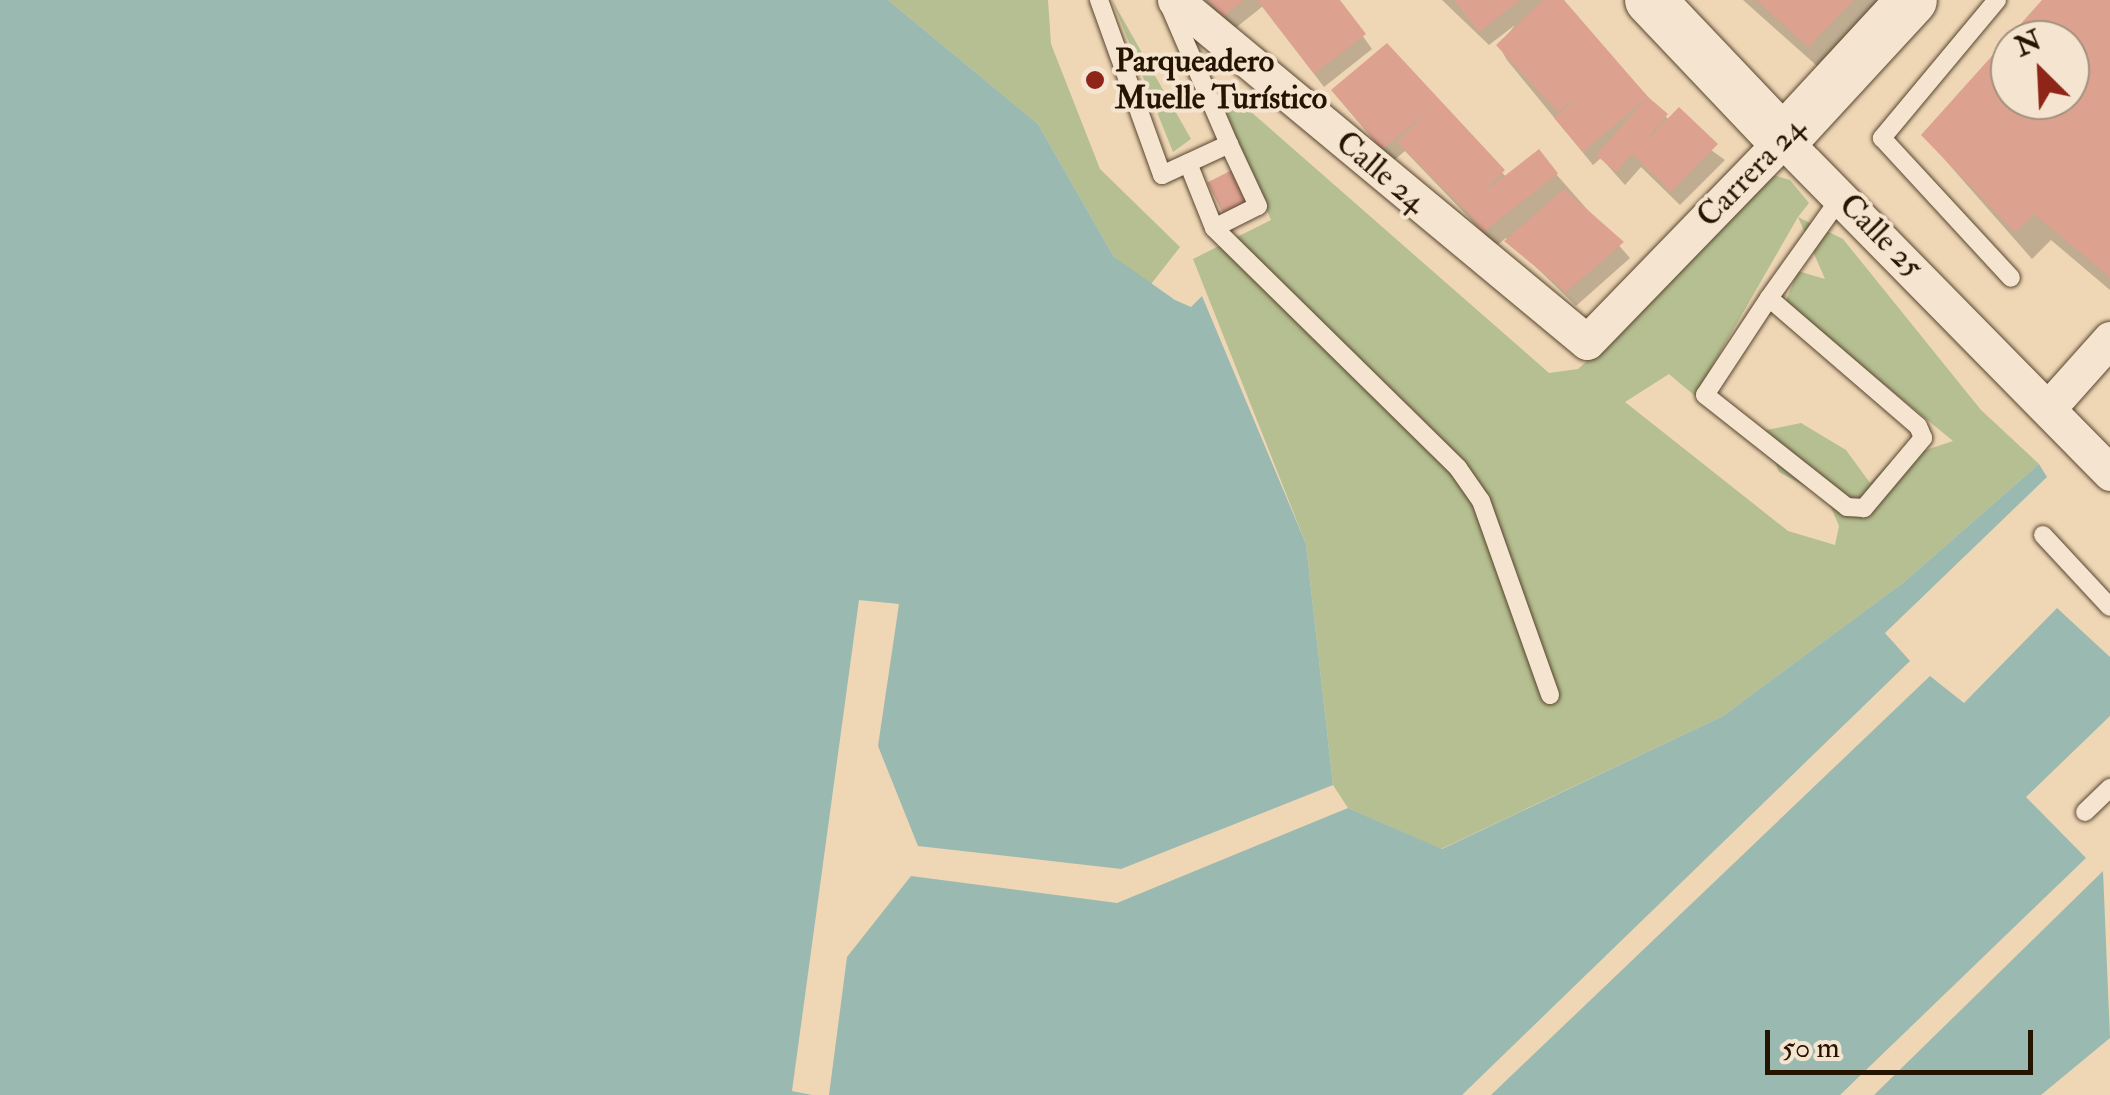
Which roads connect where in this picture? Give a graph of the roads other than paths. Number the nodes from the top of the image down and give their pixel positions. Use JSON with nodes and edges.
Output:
{"nodes":[{"id":1,"x":1099,"y":0,"type":"edge"},
{"id":2,"x":1167,"y":0,"type":"edge"},
{"id":3,"x":1175,"y":0,"type":"edge"},
{"id":4,"x":1650,"y":0,"type":"edge"},
{"id":5,"x":1912,"y":0,"type":"edge"},
{"id":6,"x":1997,"y":0,"type":"edge"},
{"id":7,"x":1783,"y":140,"type":"junction"},
{"id":8,"x":1229,"y":144,"type":"junction"},
{"id":9,"x":1188,"y":163,"type":"junction"},
{"id":10,"x":1841,"y":197,"type":"junction"},
{"id":11,"x":1214,"y":228,"type":"junction"},
{"id":12,"x":2011,"y":278,"type":"dead end"},
{"id":13,"x":1769,"y":298,"type":"junction"},
{"id":14,"x":1587,"y":342,"type":"joint"},
{"id":15,"x":2107,"y":355,"type":"edge"},
{"id":16,"x":2052,"y":404,"type":"junction"},
{"id":17,"x":2110,"y":473,"type":"edge"},
{"id":18,"x":2043,"y":535,"type":"dead end"},
{"id":19,"x":2110,"y":606,"type":"edge"},
{"id":20,"x":1550,"y":695,"type":"dead end"},
{"id":21,"x":2110,"y":788,"type":"edge"},
{"id":22,"x":2085,"y":812,"type":"dead end"}],
"edges":[{"from":1,"to":9,"type":"lane"},
{"from":2,"to":8,"type":"lane"},
{"from":3,"to":14,"type":"street","name":"Calle 24"},
{"from":4,"to":7,"type":"main road","name":"Calle 25"},
{"from":5,"to":7,"type":"main road","name":"Carrera 24"},
{"from":6,"to":12,"type":"lane"},
{"from":7,"to":10,"type":"street","name":"Calle 25"},
{"from":7,"to":14,"type":"street","name":"Carrera 24"},
{"from":8,"to":9,"type":"lane"},
{"from":8,"to":11,"type":"lane"},
{"from":9,"to":11,"type":"lane"},
{"from":10,"to":13,"type":"lane"},
{"from":10,"to":16,"type":"street","name":"Calle 25"},
{"from":11,"to":20,"type":"lane"},
{"from":13,"to":13,"type":"lane"},
{"from":15,"to":16,"type":"street"},
{"from":16,"to":17,"type":"street","name":"Calle 25"},
{"from":18,"to":19,"type":"lane"},
{"from":21,"to":22,"type":"lane"}]}
